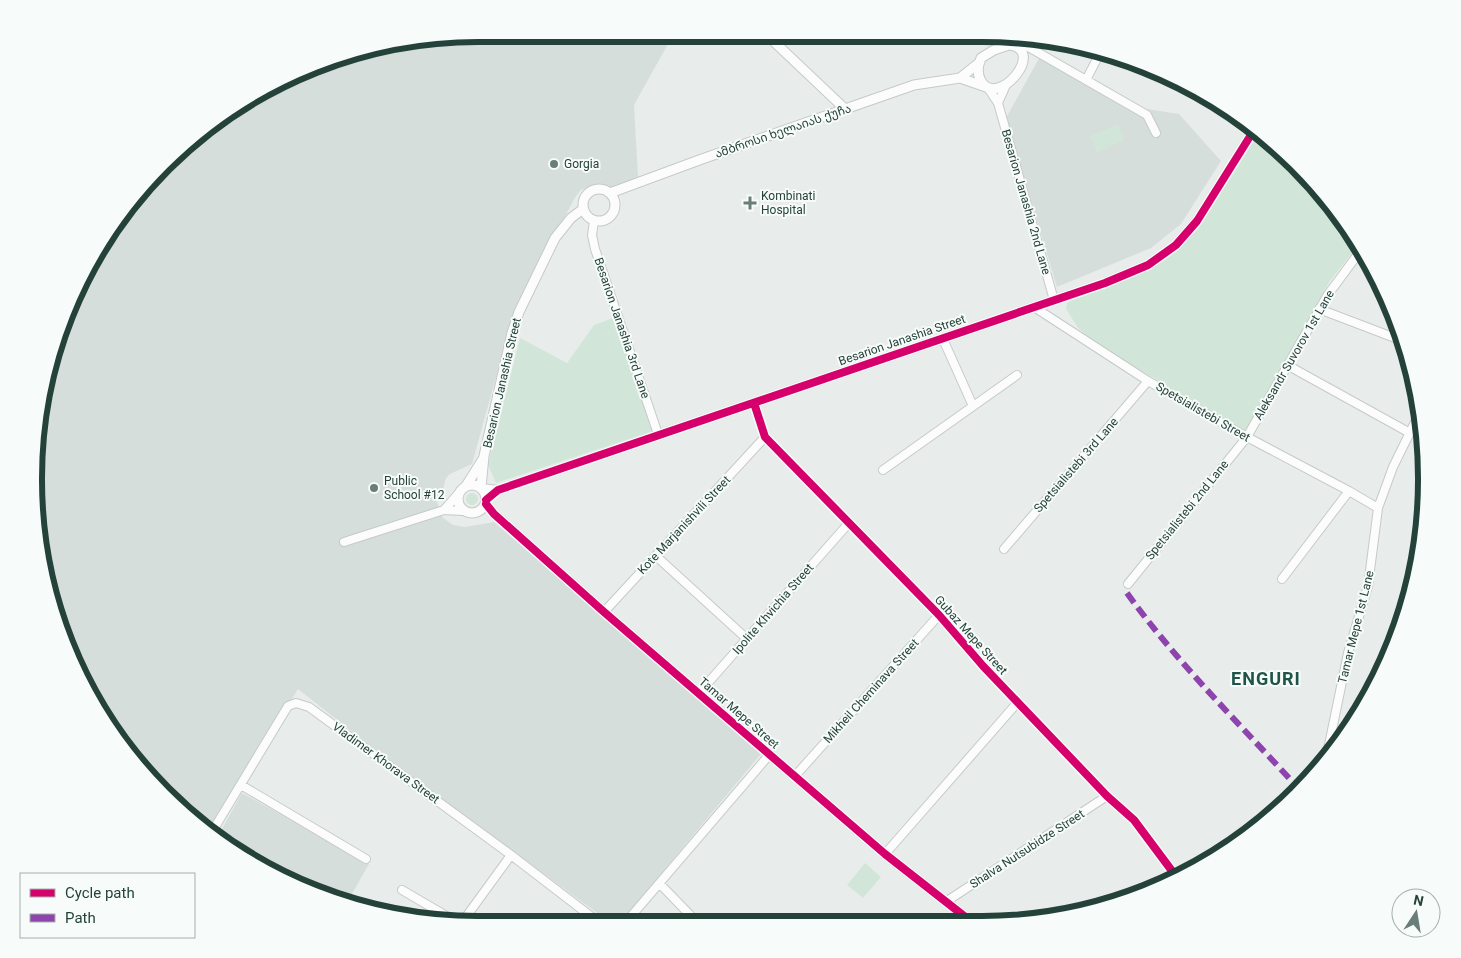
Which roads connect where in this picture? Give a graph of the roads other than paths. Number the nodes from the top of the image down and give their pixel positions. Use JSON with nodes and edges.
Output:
{"nodes":[{"id":1,"x":774,"y":42,"type":"edge"},
{"id":2,"x":1007,"y":43,"type":"edge"},
{"id":3,"x":1013,"y":43,"type":"edge"},
{"id":4,"x":1025,"y":44,"type":"edge"},
{"id":5,"x":1032,"y":45,"type":"edge"},
{"id":6,"x":1098,"y":58,"type":"edge"},
{"id":7,"x":1024,"y":59,"type":"junction"},
{"id":8,"x":980,"y":62,"type":"junction"},
{"id":9,"x":960,"y":78,"type":"junction"},
{"id":10,"x":1086,"y":80,"type":"junction"},
{"id":11,"x":1006,"y":85,"type":"junction"},
{"id":12,"x":987,"y":88,"type":"junction"},
{"id":13,"x":998,"y":103,"type":"junction"},
{"id":14,"x":845,"y":109,"type":"junction"},
{"id":15,"x":1156,"y":133,"type":"dead end"},
{"id":16,"x":1251,"y":135,"type":"edge"},
{"id":17,"x":610,"y":193,"type":"junction"},
{"id":18,"x":582,"y":210,"type":"junction"},
{"id":19,"x":594,"y":221,"type":"junction"},
{"id":20,"x":1357,"y":256,"type":"edge"},
{"id":21,"x":1054,"y":300,"type":"junction"},
{"id":22,"x":1034,"y":307,"type":"junction"},
{"id":23,"x":1319,"y":310,"type":"junction"},
{"id":24,"x":942,"y":337,"type":"junction"},
{"id":25,"x":1395,"y":338,"type":"edge"},
{"id":26,"x":1287,"y":365,"type":"junction"},
{"id":27,"x":1017,"y":374,"type":"dead end"},
{"id":28,"x":1148,"y":380,"type":"junction"},
{"id":29,"x":754,"y":404,"type":"junction"},
{"id":30,"x":973,"y":406,"type":"junction"},
{"id":31,"x":1415,"y":422,"type":"edge"},
{"id":32,"x":1410,"y":433,"type":"junction"},
{"id":33,"x":658,"y":434,"type":"junction"},
{"id":34,"x":765,"y":437,"type":"junction"},
{"id":35,"x":1247,"y":437,"type":"junction"},
{"id":36,"x":484,"y":456,"type":"junction"},
{"id":37,"x":883,"y":470,"type":"dead end"},
{"id":38,"x":466,"y":486,"type":"junction"},
{"id":39,"x":481,"y":488,"type":"junction"},
{"id":40,"x":498,"y":490,"type":"junction"},
{"id":41,"x":1349,"y":491,"type":"junction"},
{"id":42,"x":458,"y":494,"type":"junction"},
{"id":43,"x":486,"y":502,"type":"junction"},
{"id":44,"x":1378,"y":508,"type":"junction"},
{"id":45,"x":444,"y":510,"type":"junction"},
{"id":46,"x":464,"y":511,"type":"junction"},
{"id":47,"x":475,"y":513,"type":"junction"},
{"id":48,"x":494,"y":514,"type":"junction"},
{"id":49,"x":848,"y":524,"type":"junction"},
{"id":50,"x":344,"y":542,"type":"dead end"},
{"id":51,"x":1004,"y":549,"type":"dead end"},
{"id":52,"x":656,"y":556,"type":"junction"},
{"id":53,"x":1282,"y":579,"type":"dead end"},
{"id":54,"x":1128,"y":584,"type":"dead end"},
{"id":55,"x":604,"y":612,"type":"junction"},
{"id":56,"x":939,"y":615,"type":"junction"},
{"id":57,"x":747,"y":639,"type":"junction"},
{"id":58,"x":699,"y":693,"type":"junction"},
{"id":59,"x":1018,"y":702,"type":"junction"},
{"id":60,"x":1329,"y":743,"type":"edge"},
{"id":61,"x":770,"y":754,"type":"junction"},
{"id":62,"x":796,"y":776,"type":"junction"},
{"id":63,"x":240,"y":785,"type":"junction"},
{"id":64,"x":1107,"y":796,"type":"junction"},
{"id":65,"x":215,"y":827,"type":"edge"},
{"id":66,"x":885,"y":854,"type":"junction"},
{"id":67,"x":511,"y":855,"type":"junction"},
{"id":68,"x":366,"y":859,"type":"dead end"},
{"id":69,"x":1172,"y":871,"type":"edge"},
{"id":70,"x":660,"y":884,"type":"junction"},
{"id":71,"x":402,"y":890,"type":"dead end"},
{"id":72,"x":947,"y":901,"type":"junction"},
{"id":73,"x":444,"y":914,"type":"edge"},
{"id":74,"x":467,"y":916,"type":"edge"},
{"id":75,"x":590,"y":916,"type":"edge"},
{"id":76,"x":631,"y":916,"type":"edge"},
{"id":77,"x":691,"y":916,"type":"edge"},
{"id":78,"x":965,"y":916,"type":"edge"}],
"edges":[{"from":1,"to":14,"type":"street"},
{"from":2,"to":8,"type":"street"},
{"from":3,"to":7,"type":"street"},
{"from":4,"to":7,"type":"street"},
{"from":5,"to":10,"type":"street"},
{"from":6,"to":10,"type":"street"},
{"from":7,"to":11,"type":"street"},
{"from":8,"to":9,"type":"street"},
{"from":8,"to":12,"type":"street"},
{"from":9,"to":12,"type":"street"},
{"from":9,"to":14,"type":"street","name":"ამბროსი ხელაიას ქუჩა"},
{"from":10,"to":15,"type":"street"},
{"from":11,"to":12,"type":"street"},
{"from":11,"to":13,"type":"street"},
{"from":12,"to":13,"type":"street","name":"Besarion Janashia 2nd Lane"},
{"from":13,"to":21,"type":"street","name":"Besarion Janashia 2nd Lane"},
{"from":14,"to":17,"type":"street","name":"ამბროსი ხელაიას ქუჩა"},
{"from":16,"to":21,"type":"street","name":"Besarion Janashia Street"},
{"from":17,"to":18,"type":"street"},
{"from":17,"to":19,"type":"street"},
{"from":18,"to":19,"type":"street"},
{"from":18,"to":36,"type":"street","name":"Besarion Janashia Street"},
{"from":19,"to":33,"type":"street","name":"Besarion Janashia 3rd Lane"},
{"from":20,"to":23,"type":"street","name":"Aleksandr Suvorov 1st Lane"},
{"from":21,"to":22,"type":"street","name":"Besarion Janashia Street"},
{"from":22,"to":24,"type":"street","name":"Besarion Janashia Street"},
{"from":22,"to":28,"type":"street","name":"Spetsialistebi Street"},
{"from":23,"to":25,"type":"street"},
{"from":23,"to":26,"type":"street","name":"Aleksandr Suvorov 1st Lane"},
{"from":24,"to":29,"type":"street","name":"Besarion Janashia Street"},
{"from":24,"to":30,"type":"street"},
{"from":26,"to":32,"type":"street"},
{"from":26,"to":35,"type":"street","name":"Aleksandr Suvorov 1st Lane"},
{"from":27,"to":30,"type":"street"},
{"from":28,"to":35,"type":"street","name":"Spetsialistebi Street"},
{"from":28,"to":51,"type":"street","name":"Spetsialistebi 3rd Lane"},
{"from":29,"to":33,"type":"street","name":"Besarion Janashia Street"},
{"from":29,"to":34,"type":"street","name":"Gubaz Mepe Street"},
{"from":30,"to":37,"type":"street"},
{"from":31,"to":32,"type":"street","name":"Tamar Mepe 1st Lane"},
{"from":32,"to":44,"type":"street","name":"Tamar Mepe 1st Lane"},
{"from":33,"to":40,"type":"street","name":"Besarion Janashia Street"},
{"from":34,"to":49,"type":"street","name":"Gubaz Mepe Street"},
{"from":34,"to":52,"type":"street","name":"Kote Marjanishvili Street"},
{"from":35,"to":41,"type":"street","name":"Spetsialistebi Street"},
{"from":35,"to":54,"type":"street","name":"Spetsialistebi 2nd Lane"},
{"from":36,"to":38,"type":"street"},
{"from":36,"to":39,"type":"street"},
{"from":38,"to":39,"type":"street"},
{"from":38,"to":42,"type":"street"},
{"from":39,"to":40,"type":"street"},
{"from":39,"to":43,"type":"street"},
{"from":40,"to":43,"type":"street"},
{"from":41,"to":44,"type":"street","name":"Spetsialistebi Street"},
{"from":41,"to":53,"type":"street"},
{"from":42,"to":45,"type":"street"},
{"from":42,"to":46,"type":"street"},
{"from":43,"to":47,"type":"street"},
{"from":43,"to":48,"type":"street","name":"Tamar Mepe Street"},
{"from":44,"to":60,"type":"street","name":"Tamar Mepe 1st Lane"},
{"from":45,"to":46,"type":"street"},
{"from":45,"to":50,"type":"street"},
{"from":46,"to":47,"type":"street"},
{"from":47,"to":48,"type":"street"},
{"from":48,"to":55,"type":"street","name":"Tamar Mepe Street"},
{"from":49,"to":56,"type":"street","name":"Gubaz Mepe Street"},
{"from":49,"to":57,"type":"street","name":"Ipolite Khvichia Street"},
{"from":52,"to":55,"type":"street","name":"Kote Marjanishvili Street"},
{"from":52,"to":57,"type":"street"},
{"from":55,"to":58,"type":"street","name":"Tamar Mepe Street"},
{"from":56,"to":59,"type":"street","name":"Gubaz Mepe Street"},
{"from":56,"to":62,"type":"street","name":"Mikheil Cheminava Street"},
{"from":57,"to":58,"type":"street","name":"Ipolite Khvichia Street"},
{"from":58,"to":61,"type":"street","name":"Tamar Mepe Street"},
{"from":59,"to":64,"type":"street","name":"Gubaz Mepe Street"},
{"from":59,"to":66,"type":"street"},
{"from":61,"to":62,"type":"street","name":"Tamar Mepe Street"},
{"from":61,"to":70,"type":"street"},
{"from":62,"to":66,"type":"street","name":"Tamar Mepe Street"},
{"from":63,"to":65,"type":"street","name":"Vladimer Khorava Street"},
{"from":63,"to":67,"type":"street","name":"Vladimer Khorava Street"},
{"from":63,"to":68,"type":"street"},
{"from":64,"to":69,"type":"street","name":"Gubaz Mepe Street"},
{"from":64,"to":72,"type":"street","name":"Shalva Nutsubidze Street"},
{"from":66,"to":72,"type":"street","name":"Tamar Mepe Street"},
{"from":67,"to":74,"type":"street"},
{"from":67,"to":75,"type":"street","name":"Vladimer Khorava Street"},
{"from":70,"to":76,"type":"street"},
{"from":70,"to":77,"type":"street"},
{"from":71,"to":73,"type":"street"},
{"from":72,"to":78,"type":"street","name":"Tamar Mepe Street"}]}
